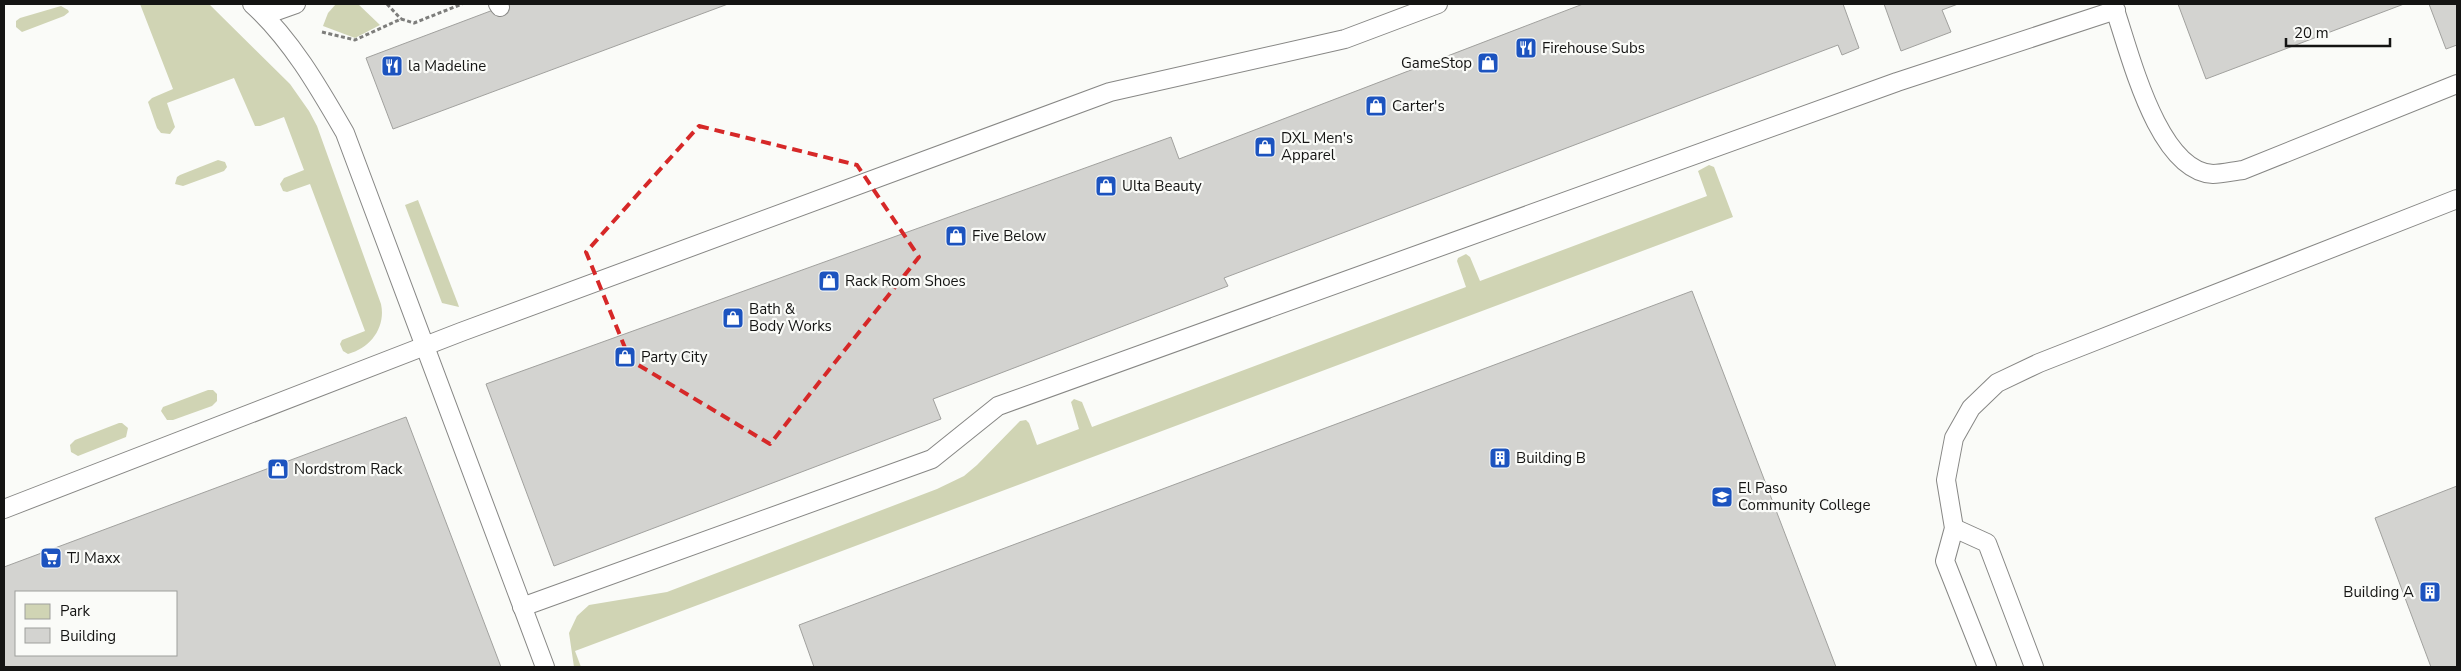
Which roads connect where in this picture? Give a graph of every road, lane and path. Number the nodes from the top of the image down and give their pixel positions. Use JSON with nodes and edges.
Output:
{"nodes":[{"id":1,"x":296,"y":4,"type":"edge"},
{"id":2,"x":387,"y":4,"type":"edge"},
{"id":3,"x":462,"y":4,"type":"edge"},
{"id":4,"x":1438,"y":4,"type":"edge"},
{"id":5,"x":2114,"y":7,"type":"edge"},
{"id":6,"x":258,"y":10,"type":"edge"},
{"id":7,"x":401,"y":19,"type":"junction"},
{"id":8,"x":322,"y":32,"type":"dead end"},
{"id":9,"x":2457,"y":84,"type":"edge"},
{"id":10,"x":2457,"y":199,"type":"edge"},
{"id":11,"x":424,"y":346,"type":"junction"},
{"id":12,"x":4,"y":510,"type":"edge"},
{"id":13,"x":1954,"y":528,"type":"junction"},
{"id":14,"x":522,"y":607,"type":"junction"},
{"id":15,"x":544,"y":667,"type":"edge"},
{"id":16,"x":1987,"y":667,"type":"edge"},
{"id":17,"x":2034,"y":667,"type":"edge"}],
"edges":[{"from":1,"to":6,"type":"lane"},
{"from":2,"to":7,"type":"path"},
{"from":3,"to":7,"type":"path"},
{"from":4,"to":11,"type":"lane"},
{"from":5,"to":9,"type":"lane"},
{"from":5,"to":14,"type":"lane"},
{"from":6,"to":11,"type":"lane"},
{"from":7,"to":8,"type":"path"},
{"from":10,"to":13,"type":"lane"},
{"from":11,"to":12,"type":"lane"},
{"from":11,"to":14,"type":"lane"},
{"from":13,"to":16,"type":"lane"},
{"from":13,"to":17,"type":"lane"},
{"from":14,"to":15,"type":"lane"}]}
